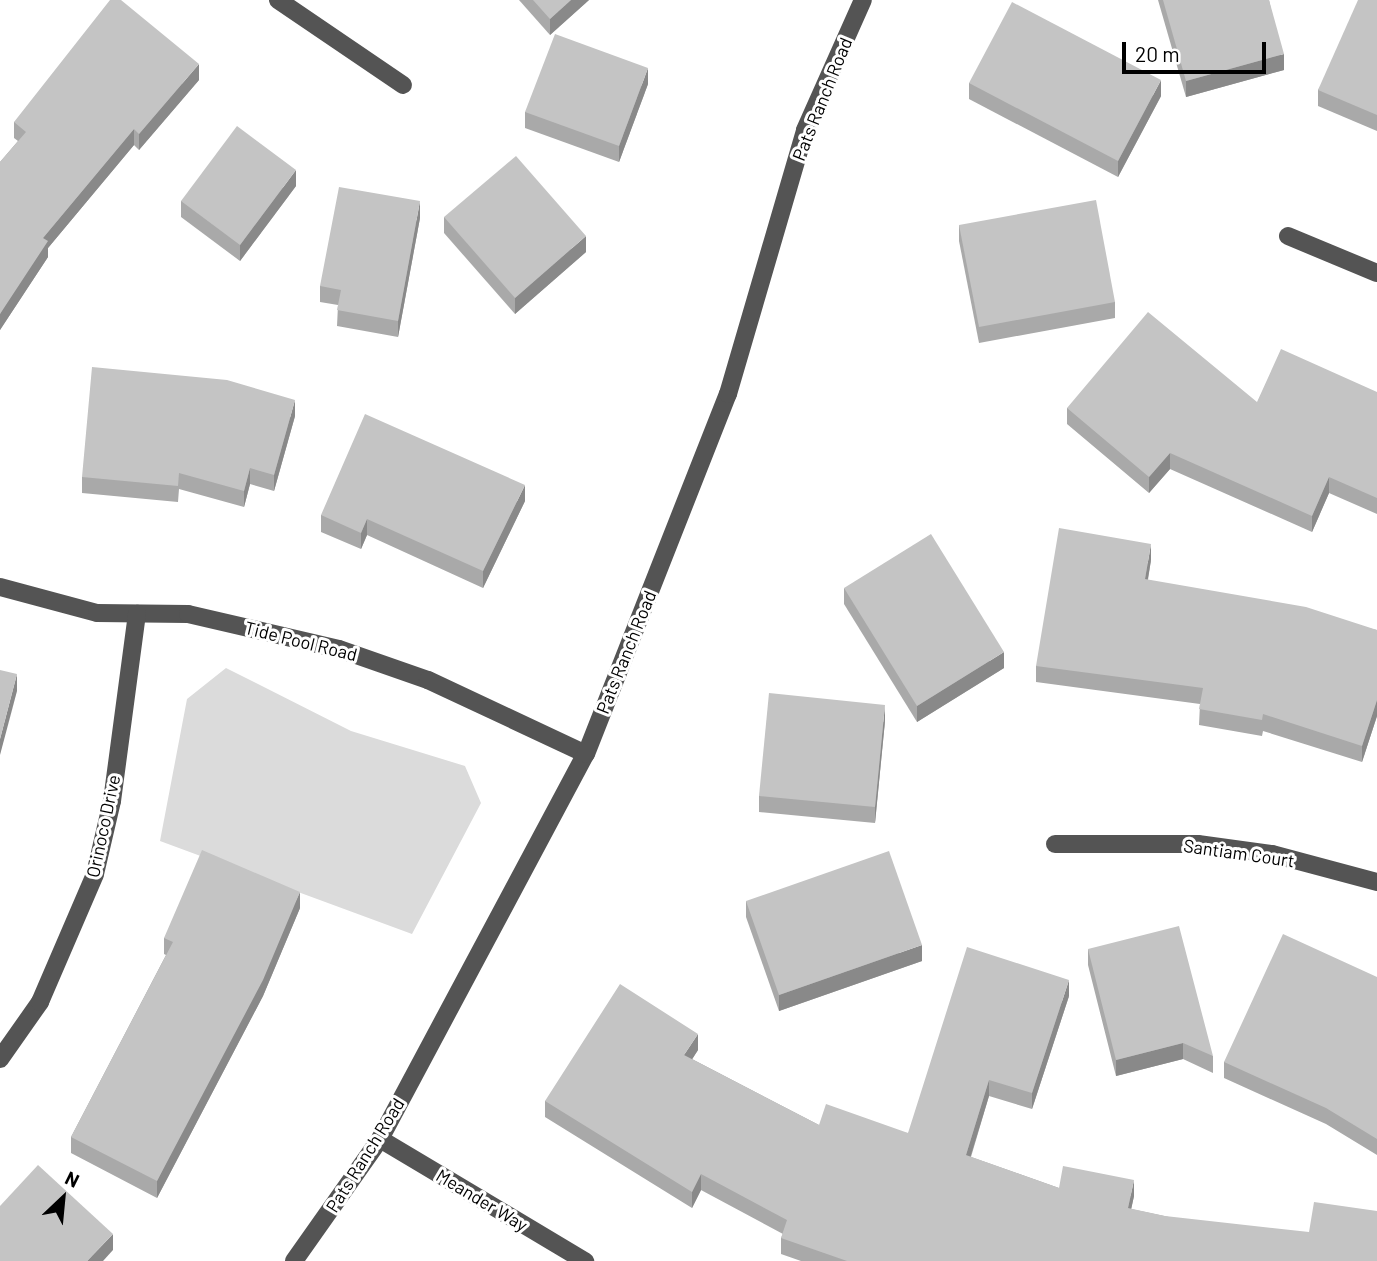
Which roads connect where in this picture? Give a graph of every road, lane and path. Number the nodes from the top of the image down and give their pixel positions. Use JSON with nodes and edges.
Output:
{"nodes":[{"id":1,"x":278,"y":0,"type":"edge"},
{"id":2,"x":863,"y":0,"type":"edge"},
{"id":3,"x":403,"y":85,"type":"dead end"},
{"id":4,"x":1288,"y":236,"type":"dead end"},
{"id":5,"x":1377,"y":273,"type":"edge"},
{"id":6,"x":0,"y":587,"type":"edge"},
{"id":7,"x":137,"y":614,"type":"junction"},
{"id":8,"x":586,"y":754,"type":"junction"},
{"id":9,"x":1055,"y":844,"type":"dead end"},
{"id":10,"x":1377,"y":882,"type":"edge"},
{"id":11,"x":0,"y":1059,"type":"edge"},
{"id":12,"x":380,"y":1139,"type":"junction"},
{"id":13,"x":294,"y":1261,"type":"edge"},
{"id":14,"x":585,"y":1261,"type":"edge"}],
"edges":[{"from":1,"to":3,"type":"street"},
{"from":2,"to":8,"type":"street","name":"Pats Ranch Road"},
{"from":4,"to":5,"type":"street"},
{"from":6,"to":7,"type":"street","name":"Tide Pool Road"},
{"from":7,"to":8,"type":"street","name":"Tide Pool Road"},
{"from":7,"to":11,"type":"street","name":"Orinoco Drive"},
{"from":8,"to":12,"type":"street","name":"Pats Ranch Road"},
{"from":9,"to":10,"type":"street","name":"Santiam Court"},
{"from":12,"to":13,"type":"street","name":"Pats Ranch Road"},
{"from":12,"to":14,"type":"street","name":"Meander Way"}]}
